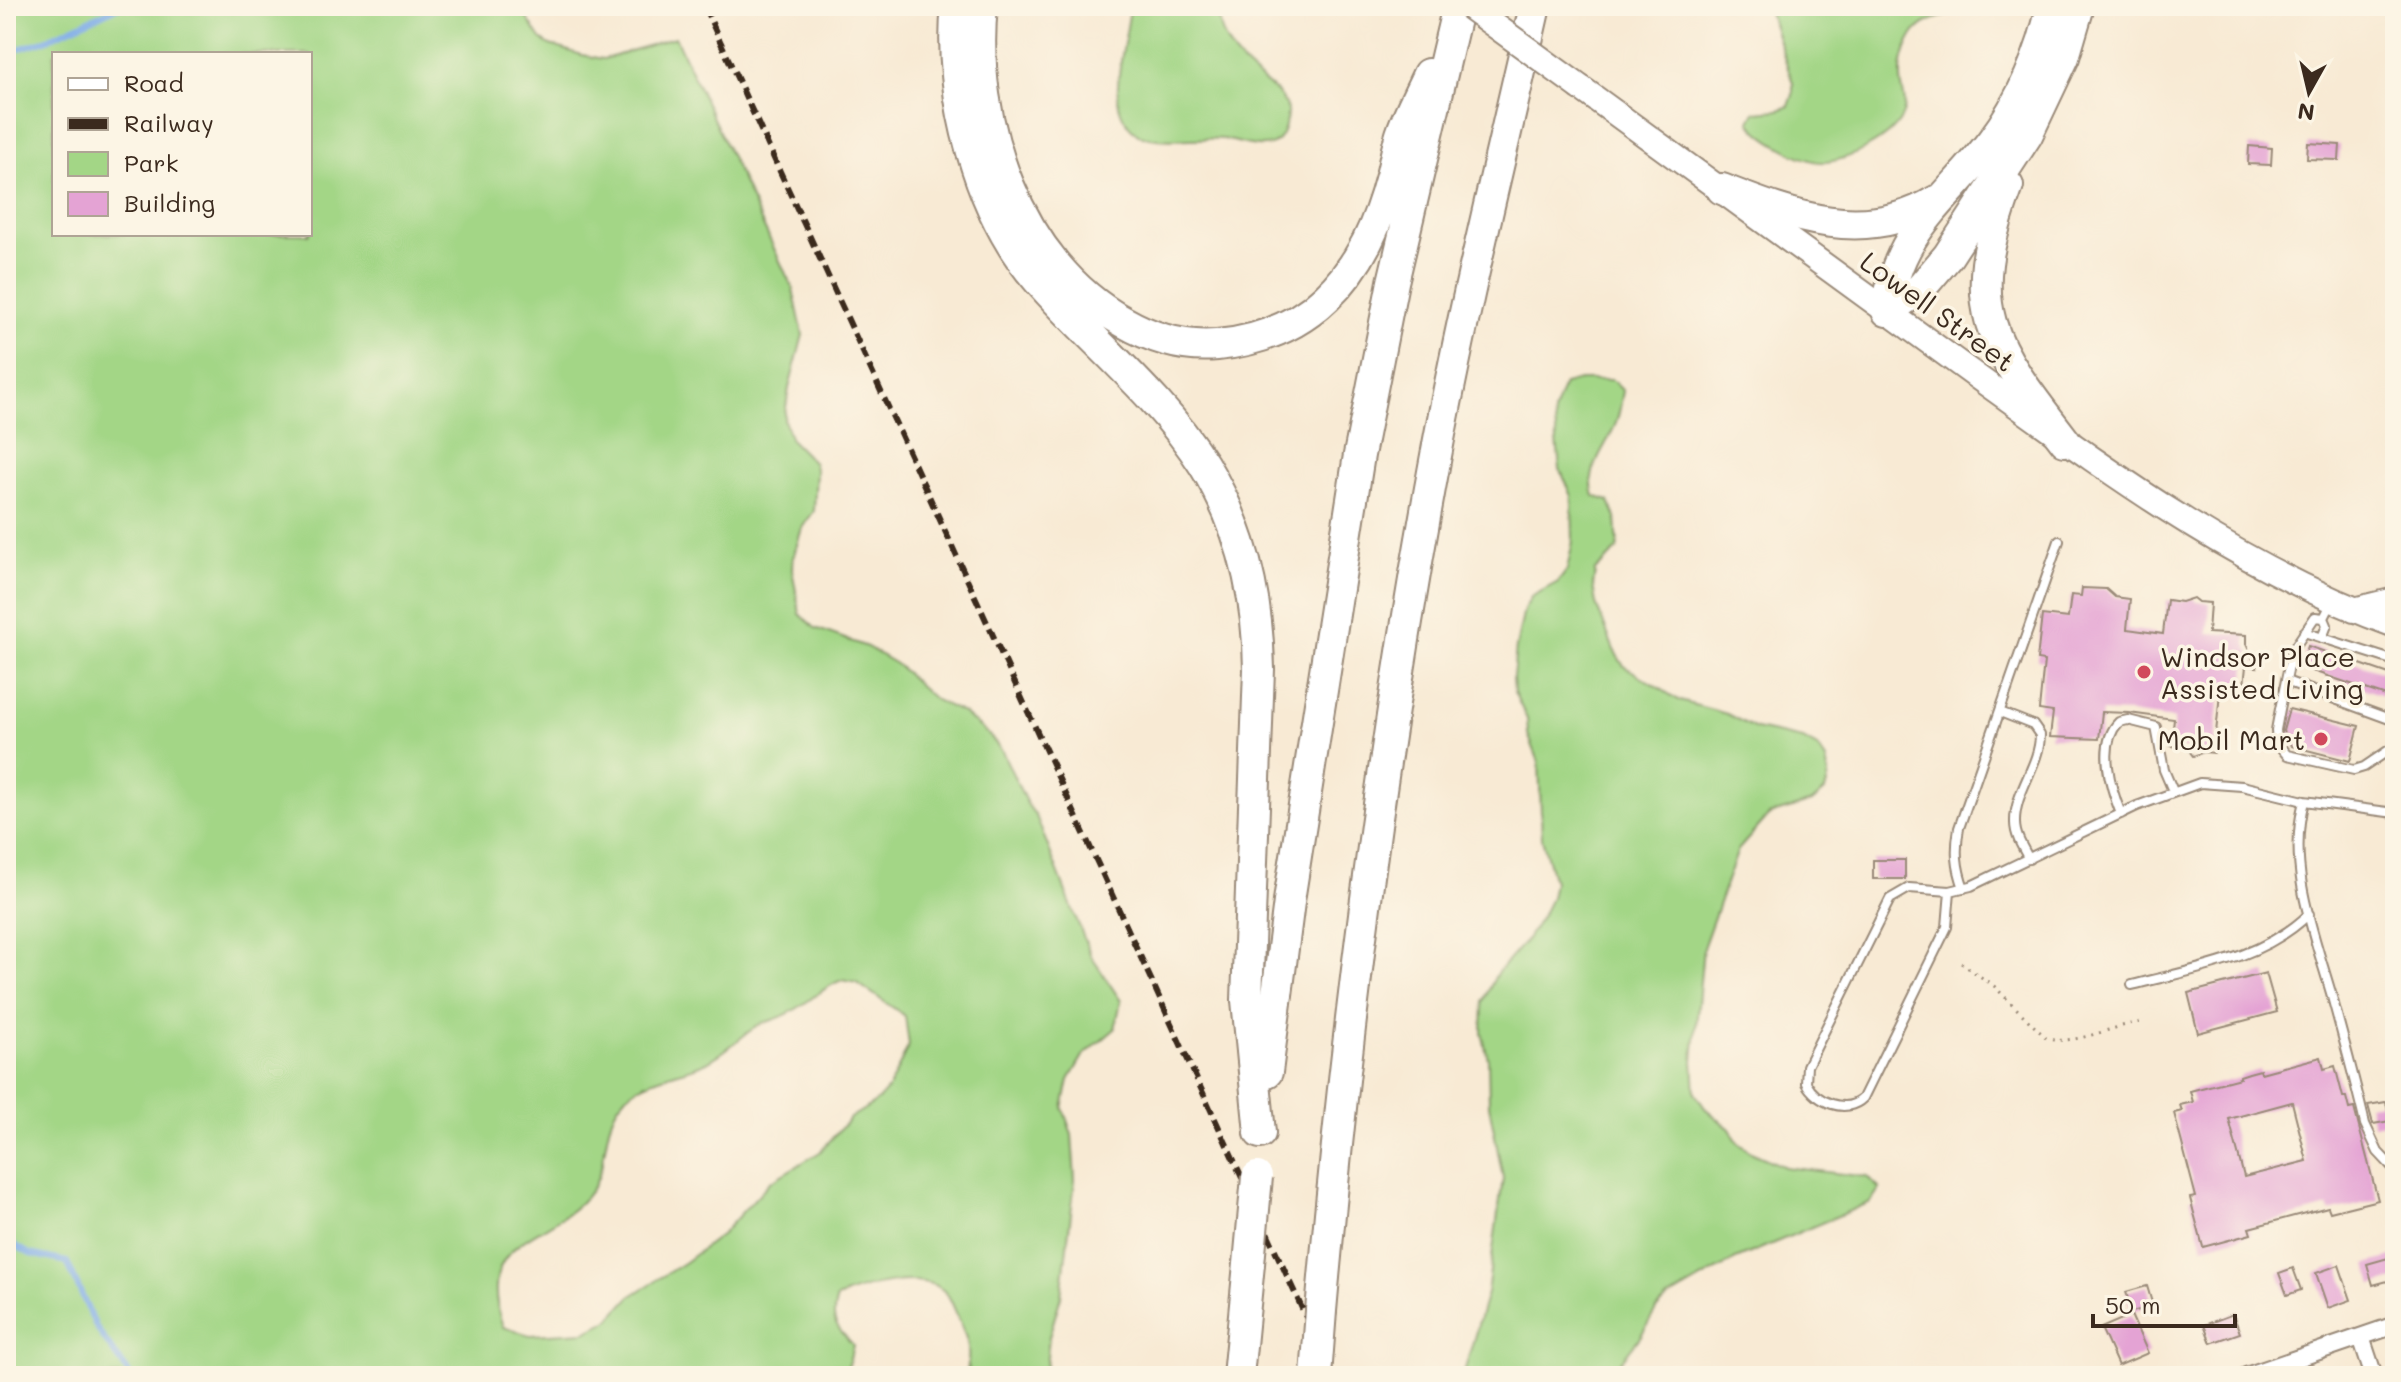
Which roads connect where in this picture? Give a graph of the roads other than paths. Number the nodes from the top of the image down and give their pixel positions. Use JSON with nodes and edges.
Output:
{"nodes":[{"id":1,"x":957,"y":6,"type":"edge"},
{"id":2,"x":982,"y":6,"type":"edge"},
{"id":3,"x":1535,"y":6,"type":"edge"},
{"id":4,"x":2052,"y":6,"type":"edge"},
{"id":5,"x":2079,"y":6,"type":"edge"},
{"id":6,"x":1460,"y":10,"type":"edge"},
{"id":7,"x":2027,"y":135,"type":"junction"},
{"id":8,"x":1722,"y":189,"type":"junction"},
{"id":9,"x":1945,"y":195,"type":"junction"},
{"id":10,"x":1887,"y":311,"type":"junction"},
{"id":11,"x":2065,"y":441,"type":"junction"},
{"id":12,"x":2059,"y":541,"type":"dead end"},
{"id":13,"x":2395,"y":600,"type":"edge"},
{"id":14,"x":2337,"y":610,"type":"junction"},
{"id":15,"x":2395,"y":625,"type":"edge"},
{"id":16,"x":2304,"y":632,"type":"junction"},
{"id":17,"x":2322,"y":638,"type":"junction"},
{"id":18,"x":2395,"y":661,"type":"edge"},
{"id":19,"x":2286,"y":681,"type":"junction"},
{"id":20,"x":2000,"y":712,"type":"junction"},
{"id":21,"x":2395,"y":721,"type":"edge"},
{"id":22,"x":2395,"y":746,"type":"edge"},
{"id":23,"x":2173,"y":791,"type":"junction"},
{"id":24,"x":2304,"y":801,"type":"junction"},
{"id":25,"x":2395,"y":813,"type":"edge"},
{"id":26,"x":2121,"y":814,"type":"junction"},
{"id":27,"x":2029,"y":859,"type":"junction"},
{"id":28,"x":1964,"y":888,"type":"junction"},
{"id":29,"x":1950,"y":891,"type":"junction"},
{"id":30,"x":2309,"y":914,"type":"junction"},
{"id":31,"x":2132,"y":985,"type":"dead end"},
{"id":32,"x":1260,"y":1133,"type":"junction"},
{"id":33,"x":2395,"y":1170,"type":"edge"},
{"id":34,"x":2395,"y":1325,"type":"edge"},
{"id":35,"x":2361,"y":1337,"type":"junction"},
{"id":36,"x":1238,"y":1376,"type":"edge"},
{"id":37,"x":1316,"y":1376,"type":"edge"},
{"id":38,"x":2246,"y":1376,"type":"edge"},
{"id":39,"x":2374,"y":1376,"type":"edge"}],
"edges":[{"from":1,"to":32,"type":"highway"},
{"from":2,"to":6,"type":"highway"},
{"from":3,"to":37,"type":"highway","bridge":true},
{"from":4,"to":9,"type":"highway"},
{"from":5,"to":7,"type":"highway"},
{"from":6,"to":8,"type":"main road","name":"Lowell Street","bridge":true},
{"from":6,"to":32,"type":"highway"},
{"from":7,"to":10,"type":"highway"},
{"from":7,"to":11,"type":"highway"},
{"from":8,"to":9,"type":"highway"},
{"from":8,"to":10,"type":"main road","name":"Lowell Street"},
{"from":9,"to":10,"type":"highway"},
{"from":10,"to":11,"type":"main road","name":"Lowell Street"},
{"from":11,"to":14,"type":"main road","name":"Lowell Street"},
{"from":12,"to":20,"type":"lane"},
{"from":13,"to":14,"type":"main road"},
{"from":14,"to":15,"type":"main road","name":"Lowell Street"},
{"from":14,"to":16,"type":"lane"},
{"from":14,"to":17,"type":"lane"},
{"from":16,"to":17,"type":"lane"},
{"from":16,"to":19,"type":"lane"},
{"from":17,"to":18,"type":"lane"},
{"from":19,"to":21,"type":"lane"},
{"from":19,"to":22,"type":"lane"},
{"from":20,"to":27,"type":"lane"},
{"from":20,"to":28,"type":"lane"},
{"from":23,"to":24,"type":"lane"},
{"from":23,"to":26,"type":"lane"},
{"from":23,"to":26,"type":"lane"},
{"from":24,"to":25,"type":"lane"},
{"from":24,"to":30,"type":"lane"},
{"from":26,"to":27,"type":"lane"},
{"from":27,"to":28,"type":"lane"},
{"from":28,"to":29,"type":"lane"},
{"from":29,"to":29,"type":"lane"},
{"from":30,"to":31,"type":"lane"},
{"from":30,"to":33,"type":"lane"},
{"from":32,"to":36,"type":"highway","bridge":true},
{"from":34,"to":35,"type":"street"},
{"from":35,"to":38,"type":"street"},
{"from":35,"to":39,"type":"street"}]}
